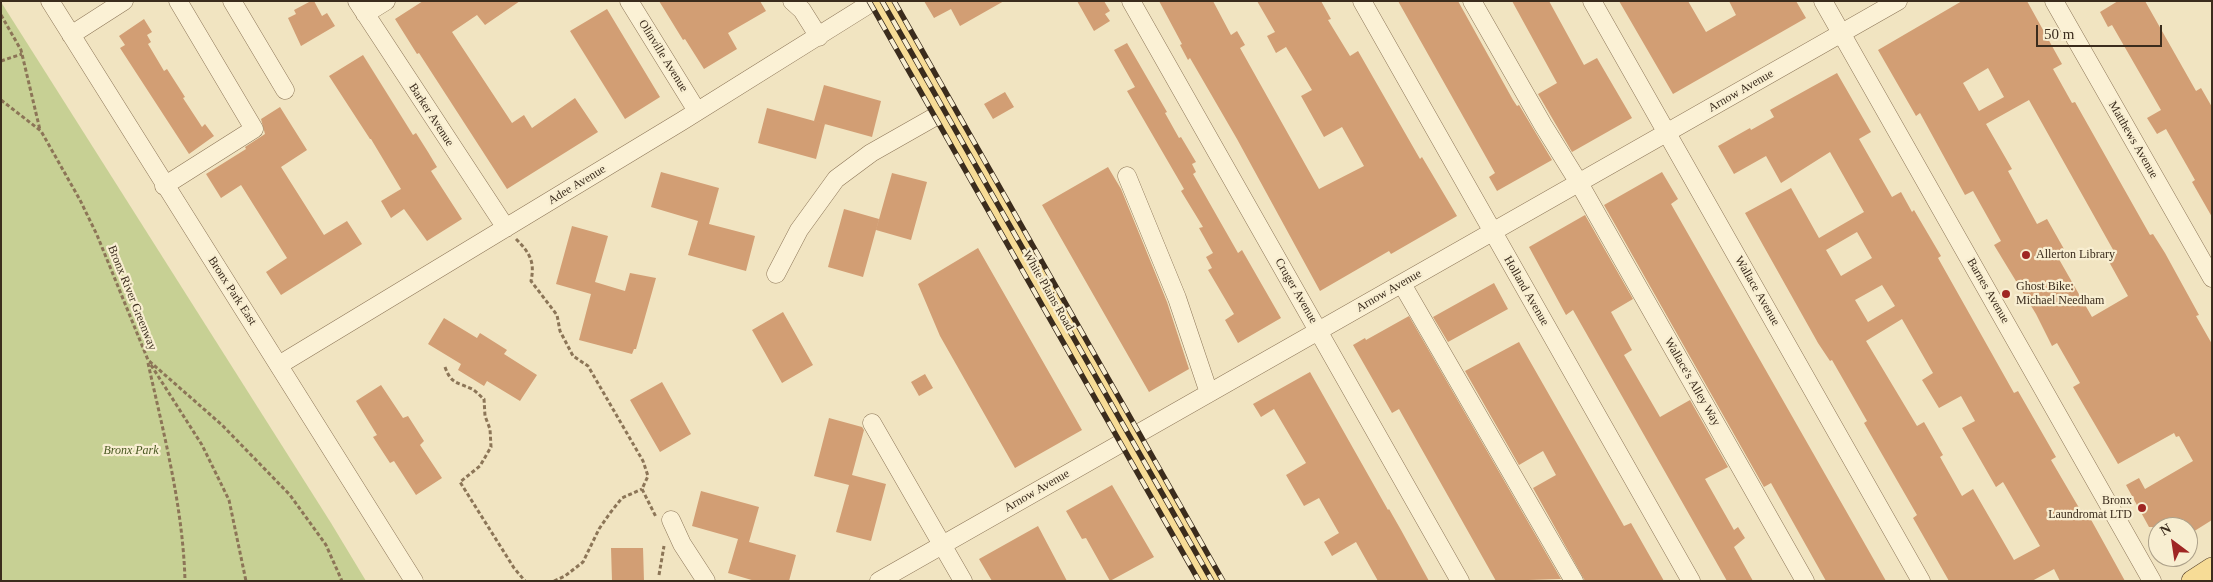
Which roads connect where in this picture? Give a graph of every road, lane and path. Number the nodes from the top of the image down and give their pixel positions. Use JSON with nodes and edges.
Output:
{"nodes":[{"id":1,"x":50,"y":1,"type":"edge"},
{"id":2,"x":124,"y":1,"type":"edge"},
{"id":3,"x":178,"y":1,"type":"edge"},
{"id":4,"x":232,"y":1,"type":"edge"},
{"id":5,"x":386,"y":1,"type":"edge"},
{"id":6,"x":628,"y":1,"type":"edge"},
{"id":7,"x":792,"y":1,"type":"edge"},
{"id":8,"x":874,"y":1,"type":"edge"},
{"id":9,"x":882,"y":1,"type":"edge"},
{"id":10,"x":1132,"y":1,"type":"edge"},
{"id":11,"x":1362,"y":1,"type":"edge"},
{"id":12,"x":1472,"y":1,"type":"edge"},
{"id":13,"x":1592,"y":1,"type":"edge"},
{"id":14,"x":1823,"y":1,"type":"edge"},
{"id":15,"x":1898,"y":1,"type":"edge"},
{"id":16,"x":2054,"y":1,"type":"edge"},
{"id":17,"x":361,"y":8,"type":"edge"},
{"id":18,"x":1,"y":15,"type":"edge"},
{"id":19,"x":1842,"y":34,"type":"junction"},
{"id":20,"x":71,"y":35,"type":"junction"},
{"id":21,"x":819,"y":37,"type":"junction"},
{"id":22,"x":22,"y":54,"type":"junction"},
{"id":23,"x":1,"y":62,"type":"edge"},
{"id":24,"x":285,"y":90,"type":"dead end"},
{"id":25,"x":1,"y":100,"type":"edge"},
{"id":26,"x":697,"y":111,"type":"junction"},
{"id":27,"x":945,"y":111,"type":"junction"},
{"id":28,"x":41,"y":131,"type":"junction"},
{"id":29,"x":1667,"y":133,"type":"junction"},
{"id":30,"x":1127,"y":176,"type":"dead end"},
{"id":31,"x":1579,"y":183,"type":"junction"},
{"id":32,"x":164,"y":186,"type":"junction"},
{"id":33,"x":506,"y":228,"type":"junction"},
{"id":34,"x":1493,"y":232,"type":"junction"},
{"id":35,"x":2211,"y":273,"type":"edge"},
{"id":36,"x":776,"y":274,"type":"dead end"},
{"id":37,"x":1402,"y":284,"type":"junction"},
{"id":38,"x":1318,"y":331,"type":"junction"},
{"id":39,"x":148,"y":360,"type":"junction"},
{"id":40,"x":279,"y":365,"type":"junction"},
{"id":41,"x":445,"y":367,"type":"dead end"},
{"id":42,"x":1209,"y":393,"type":"junction"},
{"id":43,"x":872,"y":423,"type":"dead end"},
{"id":44,"x":1131,"y":438,"type":"junction"},
{"id":45,"x":642,"y":489,"type":"junction"},
{"id":46,"x":665,"y":522,"type":"joint"},
{"id":47,"x":665,"y":542,"type":"dead end"},
{"id":48,"x":942,"y":545,"type":"junction"},
{"id":49,"x":2212,"y":568,"type":"edge"},
{"id":50,"x":659,"y":575,"type":"dead end"},
{"id":51,"x":185,"y":581,"type":"edge"},
{"id":52,"x":246,"y":581,"type":"edge"},
{"id":53,"x":342,"y":581,"type":"edge"},
{"id":54,"x":414,"y":581,"type":"edge"},
{"id":55,"x":525,"y":581,"type":"edge"},
{"id":56,"x":554,"y":581,"type":"edge"},
{"id":57,"x":706,"y":581,"type":"edge"},
{"id":58,"x":880,"y":581,"type":"edge"},
{"id":59,"x":963,"y":581,"type":"edge"},
{"id":60,"x":1212,"y":581,"type":"edge"},
{"id":61,"x":1460,"y":581,"type":"edge"},
{"id":62,"x":1574,"y":581,"type":"edge"},
{"id":63,"x":1691,"y":581,"type":"edge"},
{"id":64,"x":1805,"y":581,"type":"edge"},
{"id":65,"x":1921,"y":581,"type":"edge"},
{"id":66,"x":2152,"y":581,"type":"edge"},
{"id":67,"x":2192,"y":581,"type":"edge"}],
"edges":[{"from":1,"to":20,"type":"street","name":"Bronx Park East"},
{"from":2,"to":20,"type":"street"},
{"from":3,"to":32,"type":"street"},
{"from":4,"to":24,"type":"street"},
{"from":5,"to":17,"type":"street"},
{"from":6,"to":26,"type":"street","name":"Olinville Avenue"},
{"from":7,"to":21,"type":"street"},
{"from":8,"to":21,"type":"street","name":"Adee Avenue"},
{"from":9,"to":27,"type":"main road","name":"White Plains Road"},
{"from":10,"to":38,"type":"street","name":"Cruger Avenue"},
{"from":11,"to":34,"type":"street","name":"Holland Avenue"},
{"from":12,"to":31,"type":"street","name":"Wallace's Alley Way"},
{"from":13,"to":29,"type":"street","name":"Wallace Avenue"},
{"from":14,"to":19,"type":"street","name":"Barnes Avenue"},
{"from":15,"to":19,"type":"street","name":"Arnow Avenue"},
{"from":16,"to":35,"type":"street","name":"Matthews Avenue"},
{"from":17,"to":33,"type":"street","name":"Barker Avenue"},
{"from":18,"to":22,"type":"path"},
{"from":19,"to":29,"type":"street","name":"Arnow Avenue"},
{"from":19,"to":66,"type":"street","name":"Barnes Avenue"},
{"from":20,"to":32,"type":"street","name":"Bronx Park East"},
{"from":21,"to":26,"type":"street","name":"Adee Avenue"},
{"from":22,"to":23,"type":"path"},
{"from":22,"to":28,"type":"path"},
{"from":25,"to":28,"type":"path","name":"Bronx River Greenway"},
{"from":26,"to":33,"type":"street","name":"Adee Avenue"},
{"from":27,"to":36,"type":"street"},
{"from":27,"to":44,"type":"main road","name":"White Plains Road"},
{"from":28,"to":39,"type":"path","name":"Bronx River Greenway"},
{"from":29,"to":31,"type":"street","name":"Arnow Avenue"},
{"from":29,"to":65,"type":"street","name":"Wallace Avenue"},
{"from":30,"to":42,"type":"street"},
{"from":31,"to":34,"type":"street","name":"Arnow Avenue"},
{"from":31,"to":64,"type":"street","name":"Wallace's Alley Way"},
{"from":32,"to":40,"type":"street","name":"Bronx Park East"},
{"from":33,"to":40,"type":"street","name":"Adee Avenue"},
{"from":33,"to":45,"type":"path"},
{"from":34,"to":37,"type":"street","name":"Arnow Avenue"},
{"from":34,"to":63,"type":"street","name":"Holland Avenue"},
{"from":37,"to":38,"type":"street","name":"Arnow Avenue"},
{"from":37,"to":62,"type":"street"},
{"from":38,"to":42,"type":"street","name":"Arnow Avenue"},
{"from":38,"to":61,"type":"street","name":"Cruger Avenue"},
{"from":39,"to":51,"type":"path"},
{"from":39,"to":52,"type":"path"},
{"from":39,"to":53,"type":"path","name":"Bronx River Greenway"},
{"from":40,"to":54,"type":"street","name":"Bronx Park East"},
{"from":41,"to":55,"type":"path"},
{"from":42,"to":44,"type":"street","name":"Arnow Avenue"},
{"from":43,"to":48,"type":"street"},
{"from":44,"to":48,"type":"street","name":"Arnow Avenue"},
{"from":44,"to":60,"type":"main road","name":"White Plains Road"},
{"from":45,"to":46,"type":"path"},
{"from":45,"to":56,"type":"path"},
{"from":46,"to":57,"type":"street"},
{"from":47,"to":50,"type":"path"},
{"from":48,"to":58,"type":"street","name":"Arnow Avenue"},
{"from":48,"to":59,"type":"street"},
{"from":49,"to":67,"type":"main road"}]}
